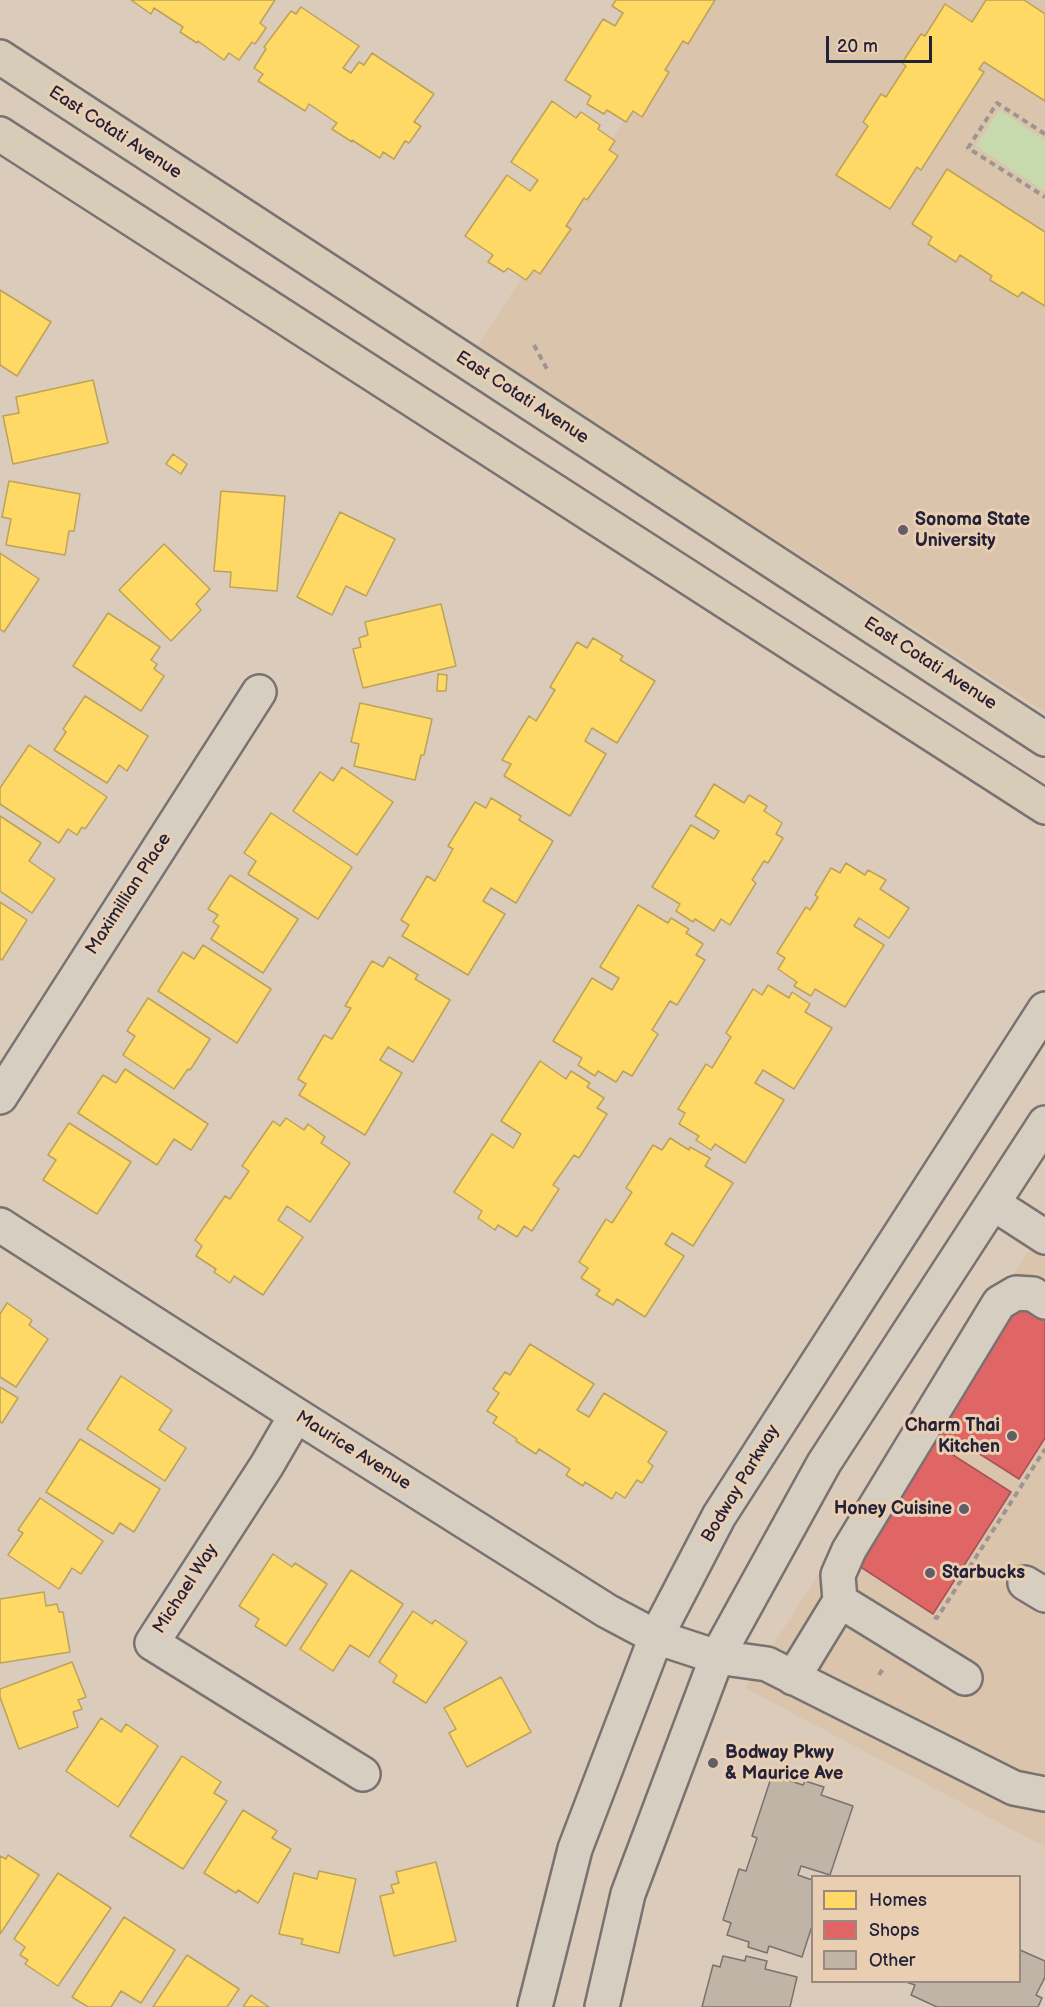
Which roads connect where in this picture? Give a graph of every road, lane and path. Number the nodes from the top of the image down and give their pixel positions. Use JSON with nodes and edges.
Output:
{"nodes":[{"id":1,"x":0,"y":57,"type":"edge"},
{"id":2,"x":0,"y":134,"type":"edge"},
{"id":3,"x":1045,"y":135,"type":"edge"},
{"id":4,"x":1045,"y":197,"type":"edge"},
{"id":5,"x":259,"y":692,"type":"dead end"},
{"id":6,"x":1045,"y":739,"type":"edge"},
{"id":7,"x":1045,"y":807,"type":"edge"},
{"id":8,"x":1045,"y":1009,"type":"edge"},
{"id":9,"x":0,"y":1097,"type":"edge"},
{"id":10,"x":1045,"y":1124,"type":"edge"},
{"id":11,"x":994,"y":1204,"type":"junction"},
{"id":12,"x":0,"y":1224,"type":"edge"},
{"id":13,"x":1045,"y":1237,"type":"edge"},
{"id":14,"x":1045,"y":1302,"type":"edge"},
{"id":15,"x":296,"y":1415,"type":"junction"},
{"id":16,"x":1045,"y":1449,"type":"edge"},
{"id":17,"x":840,"y":1601,"type":"junction"},
{"id":18,"x":928,"y":1614,"type":"dead end"},
{"id":19,"x":656,"y":1637,"type":"junction"},
{"id":20,"x":717,"y":1657,"type":"junction"},
{"id":21,"x":793,"y":1678,"type":"junction"},
{"id":22,"x":965,"y":1678,"type":"dead end"},
{"id":23,"x":363,"y":1774,"type":"dead end"},
{"id":24,"x":1045,"y":1794,"type":"edge"},
{"id":25,"x":535,"y":2007,"type":"edge"},
{"id":26,"x":602,"y":2007,"type":"edge"}],
"edges":[{"from":1,"to":6,"type":"main road","name":"East Cotati Avenue"},
{"from":2,"to":7,"type":"main road"},
{"from":3,"to":4,"type":"path"},
{"from":5,"to":9,"type":"street","name":"Maximillian Place"},
{"from":8,"to":19,"type":"street","name":"Bodway Parkway"},
{"from":10,"to":11,"type":"street"},
{"from":11,"to":13,"type":"street"},
{"from":11,"to":20,"type":"street"},
{"from":12,"to":15,"type":"street","name":"Maurice Avenue"},
{"from":14,"to":17,"type":"street"},
{"from":15,"to":19,"type":"street","name":"Maurice Avenue"},
{"from":15,"to":23,"type":"street","name":"Michael Way"},
{"from":16,"to":18,"type":"path"},
{"from":17,"to":21,"type":"street"},
{"from":17,"to":22,"type":"street"},
{"from":19,"to":20,"type":"street","name":"Maurice Avenue"},
{"from":19,"to":25,"type":"street","name":"Bodway Parkway"},
{"from":20,"to":21,"type":"street","name":"Maurice Avenue"},
{"from":20,"to":26,"type":"street"},
{"from":21,"to":24,"type":"street","name":"Maurice Avenue"}]}
